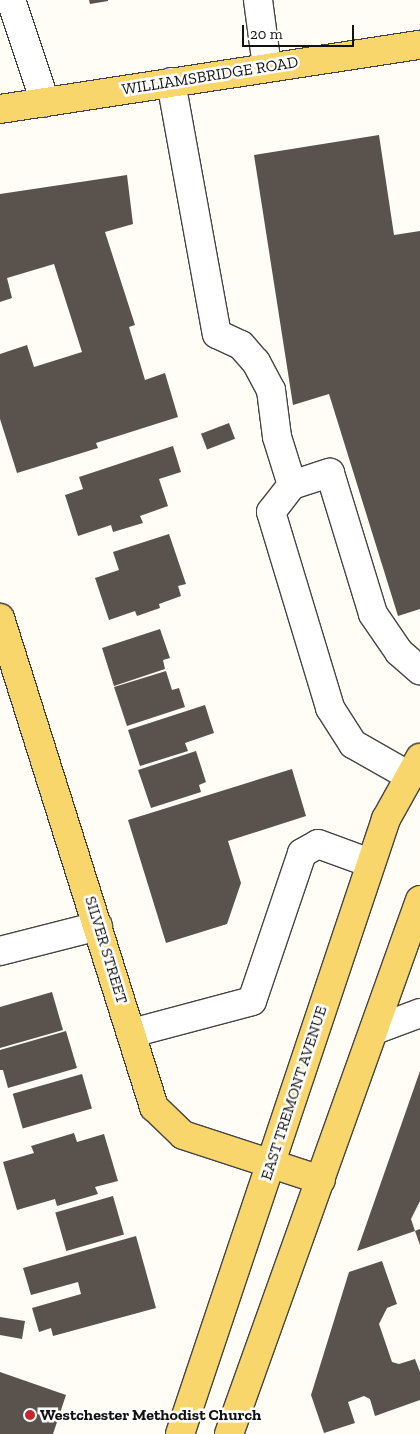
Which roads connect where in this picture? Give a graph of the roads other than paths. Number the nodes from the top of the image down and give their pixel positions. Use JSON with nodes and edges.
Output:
{"nodes":[{"id":1,"x":11,"y":0,"type":"edge"},
{"id":2,"x":258,"y":0,"type":"edge"},
{"id":3,"x":420,"y":45,"type":"edge"},
{"id":4,"x":267,"y":67,"type":"junction"},
{"id":5,"x":171,"y":82,"type":"junction"},
{"id":6,"x":45,"y":102,"type":"junction"},
{"id":7,"x":0,"y":109,"type":"edge"},
{"id":8,"x":292,"y":485,"type":"junction"},
{"id":9,"x":0,"y":618,"type":"edge"},
{"id":10,"x":420,"y":670,"type":"edge"},
{"id":11,"x":414,"y":767,"type":"edge"},
{"id":12,"x":370,"y":863,"type":"junction"},
{"id":13,"x":420,"y":900,"type":"edge"},
{"id":14,"x":98,"y":926,"type":"junction"},
{"id":15,"x":0,"y":951,"type":"edge"},
{"id":16,"x":420,"y":1014,"type":"edge"},
{"id":17,"x":375,"y":1030,"type":"junction"},
{"id":18,"x":132,"y":1033,"type":"junction"},
{"id":19,"x":271,"y":1165,"type":"junction"},
{"id":20,"x":321,"y":1180,"type":"junction"},
{"id":21,"x":180,"y":1434,"type":"edge"},
{"id":22,"x":229,"y":1434,"type":"edge"}],
"edges":[{"from":1,"to":6,"type":"street"},
{"from":2,"to":4,"type":"street"},
{"from":3,"to":4,"type":"main road","name":"WILLIAMSBRIDGE ROAD"},
{"from":4,"to":5,"type":"main road","name":"WILLIAMSBRIDGE ROAD"},
{"from":5,"to":6,"type":"main road","name":"WILLIAMSBRIDGE ROAD"},
{"from":5,"to":8,"type":"street"},
{"from":6,"to":7,"type":"main road","name":"WILLIAMSBRIDGE ROAD"},
{"from":8,"to":10,"type":"street"},
{"from":8,"to":11,"type":"street"},
{"from":9,"to":14,"type":"main road","name":"SILVER STREET"},
{"from":11,"to":12,"type":"main road","name":"EAST TREMONT AVENUE"},
{"from":12,"to":18,"type":"street"},
{"from":12,"to":19,"type":"main road","name":"EAST TREMONT AVENUE"},
{"from":13,"to":17,"type":"main road"},
{"from":14,"to":15,"type":"street"},
{"from":14,"to":18,"type":"main road","name":"SILVER STREET"},
{"from":16,"to":17,"type":"street"},
{"from":17,"to":20,"type":"main road"},
{"from":18,"to":19,"type":"main road","name":"SILVER STREET"},
{"from":19,"to":20,"type":"main road","name":"SILVER STREET"},
{"from":19,"to":21,"type":"main road","name":"EAST TREMONT AVENUE"},
{"from":20,"to":22,"type":"main road"}]}
